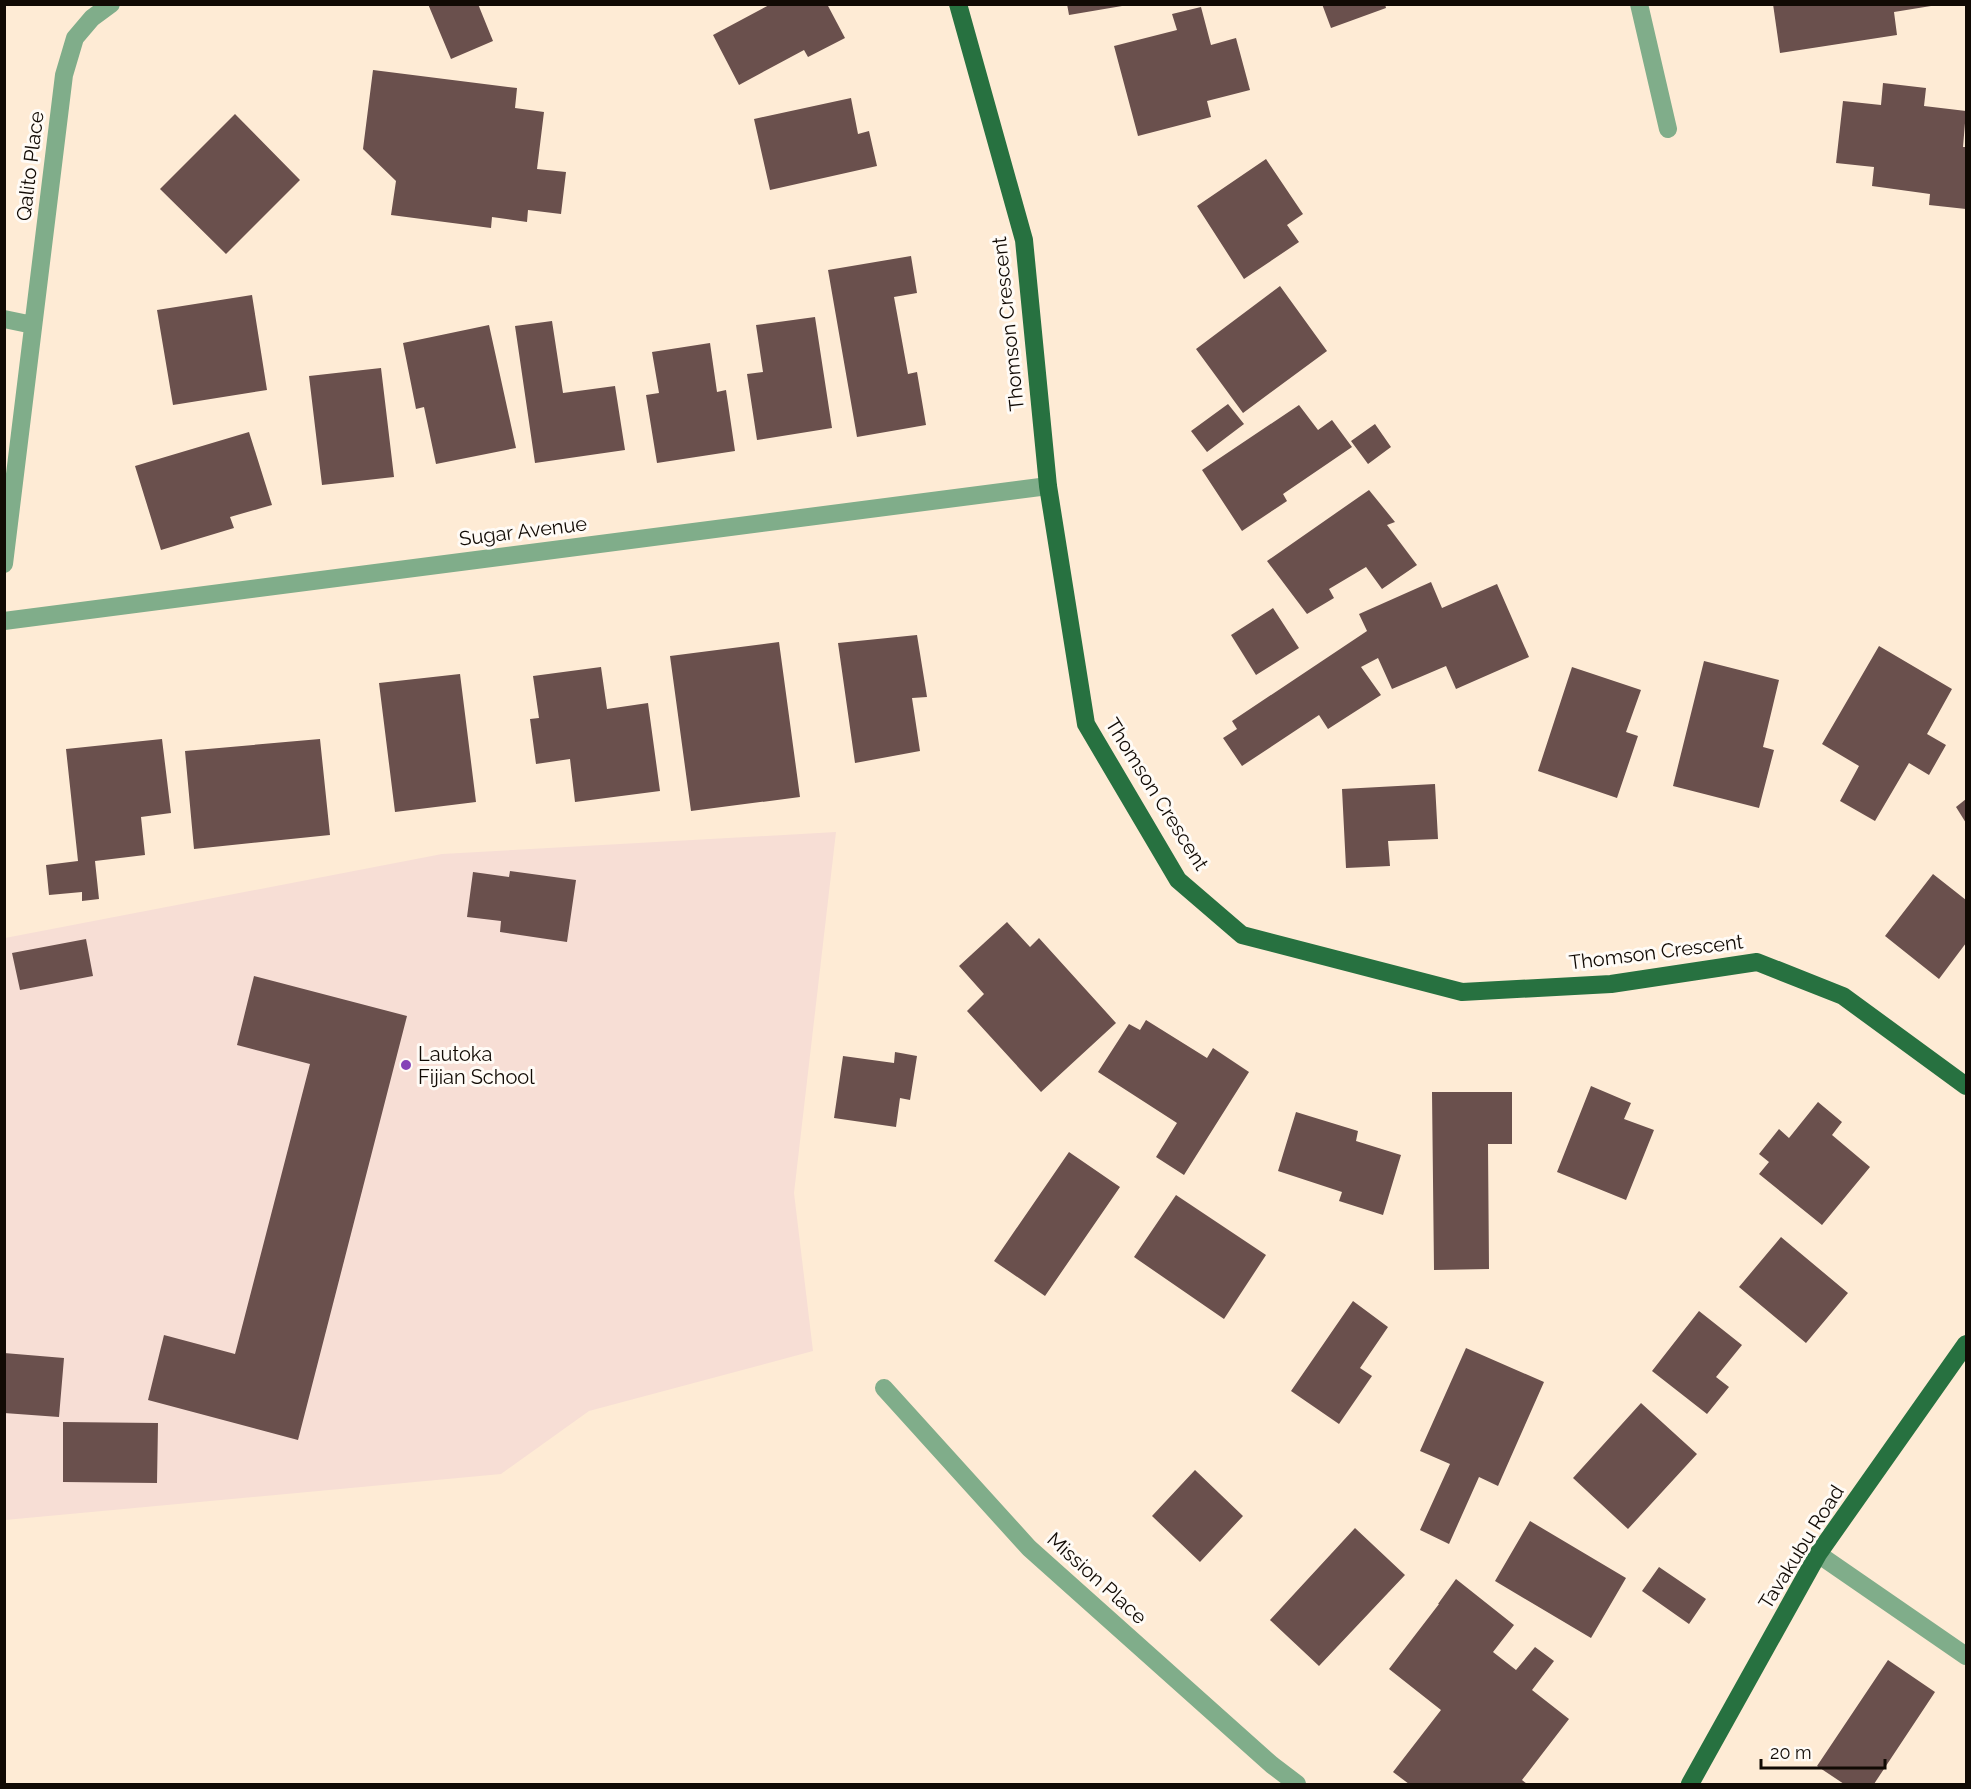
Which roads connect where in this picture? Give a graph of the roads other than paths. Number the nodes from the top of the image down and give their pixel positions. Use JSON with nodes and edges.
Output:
{"nodes":[{"id":1,"x":111,"y":4,"type":"edge"},
{"id":2,"x":958,"y":4,"type":"edge"},
{"id":3,"x":1639,"y":4,"type":"edge"},
{"id":4,"x":1668,"y":129,"type":"dead end"},
{"id":5,"x":4,"y":319,"type":"edge"},
{"id":6,"x":33,"y":325,"type":"junction"},
{"id":7,"x":1048,"y":486,"type":"junction"},
{"id":8,"x":4,"y":564,"type":"edge"},
{"id":9,"x":4,"y":621,"type":"edge"},
{"id":10,"x":1966,"y":1086,"type":"edge"},
{"id":11,"x":1966,"y":1344,"type":"edge"},
{"id":12,"x":884,"y":1388,"type":"dead end"},
{"id":13,"x":1818,"y":1554,"type":"junction"},
{"id":14,"x":1966,"y":1656,"type":"edge"},
{"id":15,"x":1297,"y":1785,"type":"edge"},
{"id":16,"x":1690,"y":1785,"type":"edge"}],
"edges":[{"from":1,"to":6,"type":"street","name":"Qalito Place"},
{"from":2,"to":7,"type":"main road","name":"Thomson Crescent"},
{"from":3,"to":4,"type":"street"},
{"from":5,"to":6,"type":"street"},
{"from":6,"to":8,"type":"street","name":"Qalito Place"},
{"from":7,"to":9,"type":"street","name":"Sugar Avenue"},
{"from":7,"to":10,"type":"main road","name":"Thomson Crescent"},
{"from":11,"to":13,"type":"main road","name":"Tavakubu Road"},
{"from":12,"to":15,"type":"street","name":"Mission Place"},
{"from":13,"to":14,"type":"street"},
{"from":13,"to":16,"type":"main road","name":"Tavakubu Road"}]}
